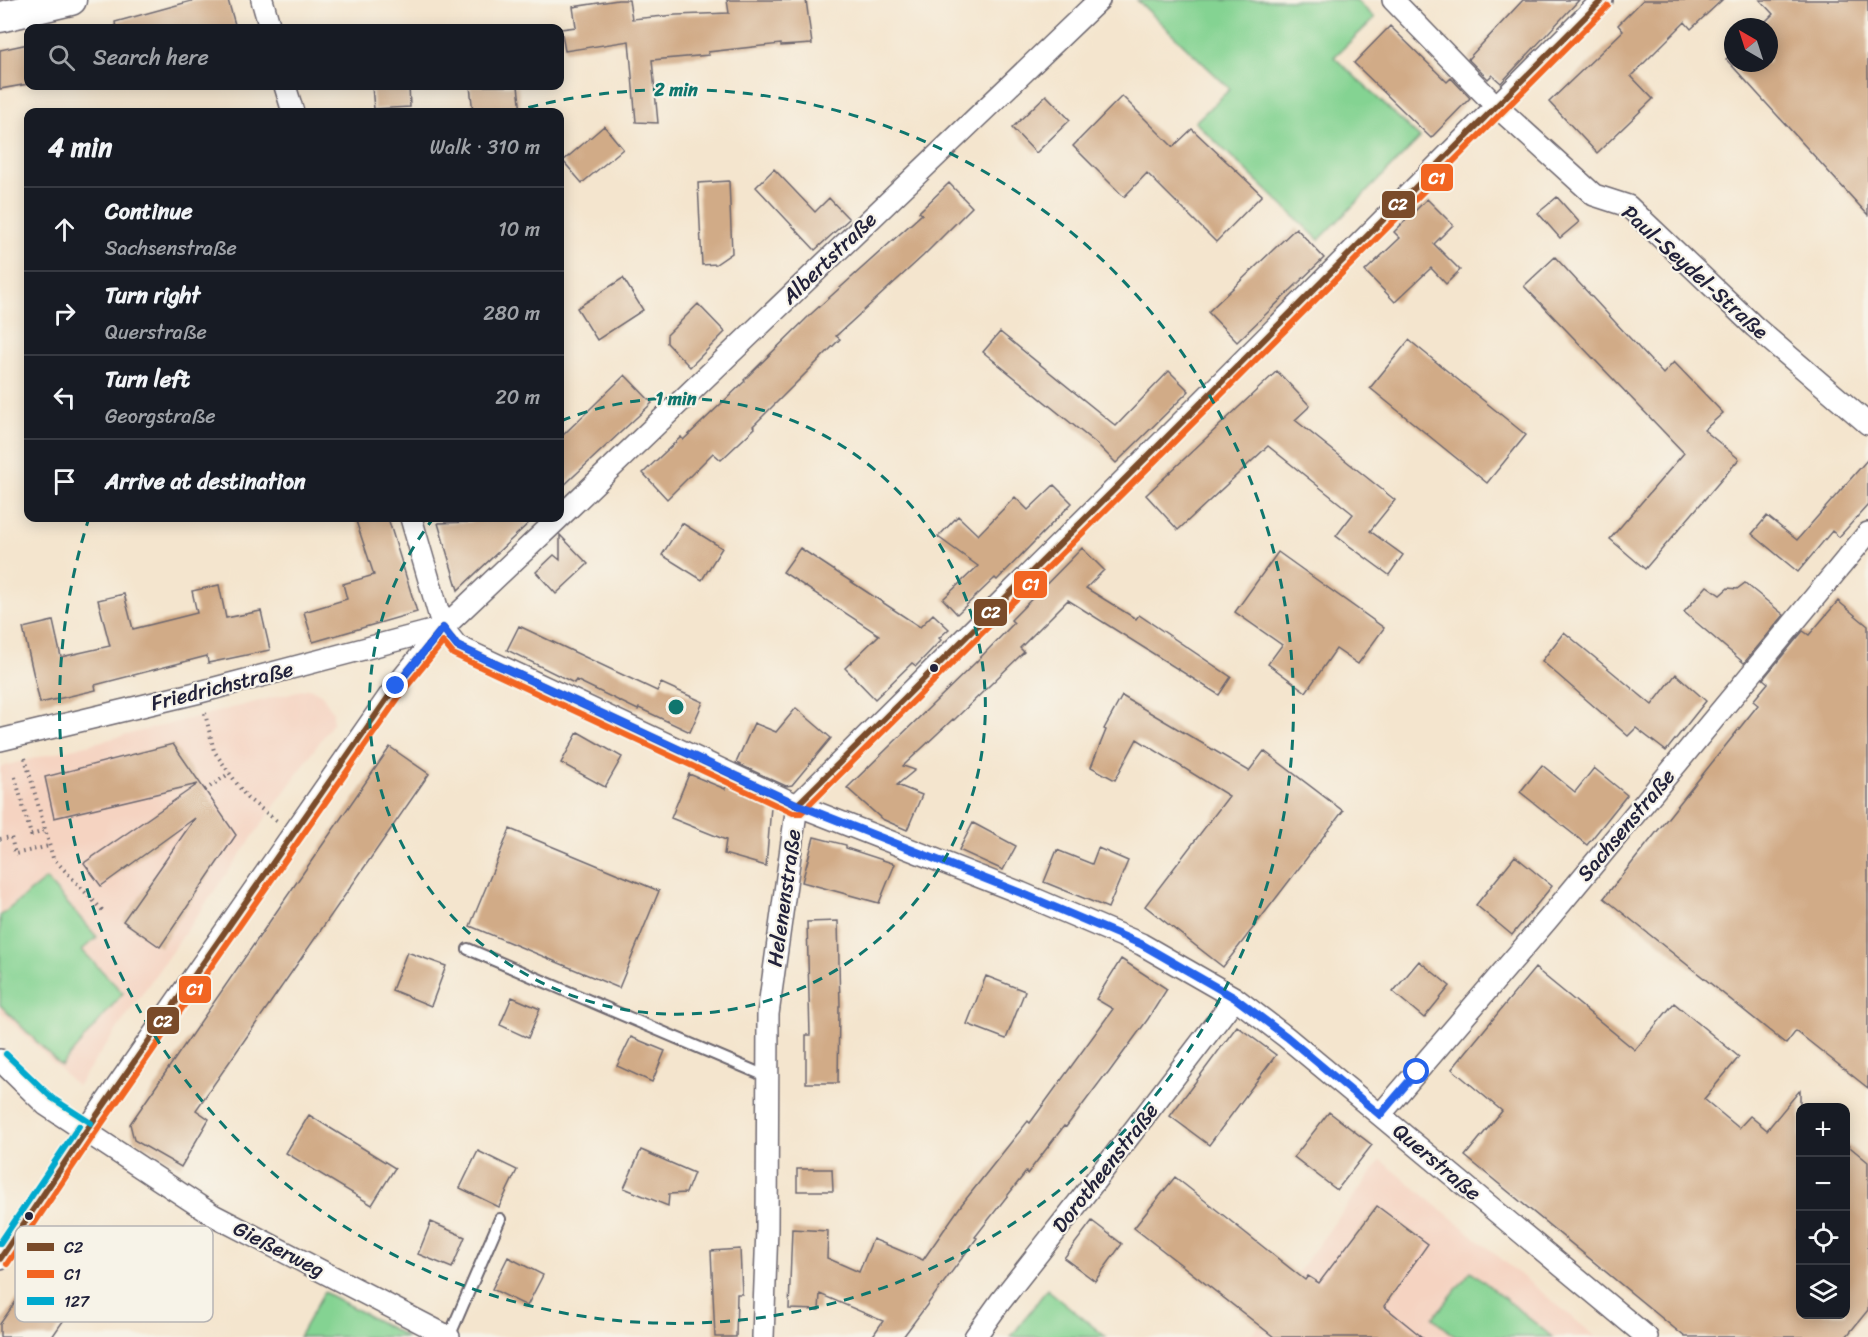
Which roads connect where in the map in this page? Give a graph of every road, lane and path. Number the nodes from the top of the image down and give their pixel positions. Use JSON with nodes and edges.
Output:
{"nodes":[{"id":1,"x":71,"y":0,"type":"edge"},
{"id":2,"x":262,"y":0,"type":"edge"},
{"id":3,"x":1099,"y":0,"type":"edge"},
{"id":4,"x":1393,"y":0,"type":"edge"},
{"id":5,"x":1602,"y":0,"type":"edge"},
{"id":6,"x":0,"y":17,"type":"edge"},
{"id":7,"x":269,"y":24,"type":"edge"},
{"id":8,"x":286,"y":90,"type":"edge"},
{"id":9,"x":1496,"y":106,"type":"junction"},
{"id":10,"x":292,"y":108,"type":"edge"},
{"id":11,"x":1868,"y":424,"type":"edge"},
{"id":12,"x":564,"y":512,"type":"edge"},
{"id":13,"x":412,"y":522,"type":"edge"},
{"id":14,"x":554,"y":522,"type":"edge"},
{"id":15,"x":1868,"y":533,"type":"edge"},
{"id":16,"x":443,"y":628,"type":"junction"},
{"id":17,"x":200,"y":692,"type":"junction"},
{"id":18,"x":9,"y":738,"type":"edge"},
{"id":19,"x":230,"y":773,"type":"junction"},
{"id":20,"x":15,"y":777,"type":"dead end"},
{"id":21,"x":205,"y":790,"type":"dead end"},
{"id":22,"x":796,"y":804,"type":"junction"},
{"id":23,"x":45,"y":831,"type":"junction"},
{"id":24,"x":294,"y":834,"type":"junction"},
{"id":25,"x":2,"y":840,"type":"edge"},
{"id":26,"x":49,"y":846,"type":"junction"},
{"id":27,"x":105,"y":913,"type":"dead end"},
{"id":28,"x":468,"y":950,"type":"dead end"},
{"id":29,"x":1235,"y":998,"type":"junction"},
{"id":30,"x":0,"y":1060,"type":"edge"},
{"id":31,"x":768,"y":1077,"type":"junction"},
{"id":32,"x":1380,"y":1115,"type":"junction"},
{"id":33,"x":86,"y":1131,"type":"junction"},
{"id":34,"x":501,"y":1219,"type":"dead end"},
{"id":35,"x":22,"y":1226,"type":"edge"},
{"id":36,"x":15,"y":1237,"type":"edge"},
{"id":37,"x":0,"y":1259,"type":"edge"},
{"id":38,"x":449,"y":1337,"type":"edge"},
{"id":39,"x":763,"y":1337,"type":"edge"},
{"id":40,"x":975,"y":1337,"type":"edge"},
{"id":41,"x":1647,"y":1337,"type":"edge"}],
"edges":[{"from":1,"to":6,"type":"main road"},
{"from":2,"to":7,"type":"street"},
{"from":3,"to":12,"type":"street","name":"Albertstraße"},
{"from":4,"to":9,"type":"street","name":"Paul-Seydel-Straße"},
{"from":5,"to":9,"type":"street","name":"Helenenstraße"},
{"from":8,"to":10,"type":"street"},
{"from":9,"to":11,"type":"street","name":"Paul-Seydel-Straße"},
{"from":9,"to":22,"type":"street","name":"Helenenstraße"},
{"from":13,"to":16,"type":"street"},
{"from":14,"to":16,"type":"street","name":"Albertstraße"},
{"from":15,"to":32,"type":"street","name":"Sachsenstraße"},
{"from":16,"to":17,"type":"street","name":"Friedrichstraße"},
{"from":16,"to":22,"type":"street","name":"Querstraße"},
{"from":16,"to":24,"type":"street","name":"Albertstraße"},
{"from":17,"to":18,"type":"street","name":"Friedrichstraße"},
{"from":17,"to":19,"type":"path"},
{"from":18,"to":23,"type":"path"},
{"from":19,"to":21,"type":"path"},
{"from":19,"to":24,"type":"path"},
{"from":20,"to":23,"type":"path"},
{"from":22,"to":29,"type":"street","name":"Querstraße"},
{"from":22,"to":31,"type":"street","name":"Helenenstraße"},
{"from":23,"to":26,"type":"path"},
{"from":24,"to":33,"type":"street","name":"Albertstraße"},
{"from":25,"to":26,"type":"path"},
{"from":26,"to":27,"type":"path"},
{"from":28,"to":31,"type":"lane"},
{"from":29,"to":32,"type":"street","name":"Querstraße"},
{"from":29,"to":40,"type":"street","name":"Dorotheenstraße"},
{"from":30,"to":33,"type":"street","name":"Gießerweg"},
{"from":31,"to":39,"type":"street","name":"Helenenstraße"},
{"from":32,"to":41,"type":"street","name":"Querstraße"},
{"from":33,"to":35,"type":"street","name":"Albertstraße"},
{"from":33,"to":38,"type":"street","name":"Gießerweg"},
{"from":34,"to":38,"type":"lane","name":"Gießerweg"},
{"from":36,"to":37,"type":"street","name":"Albertstraße"}]}
